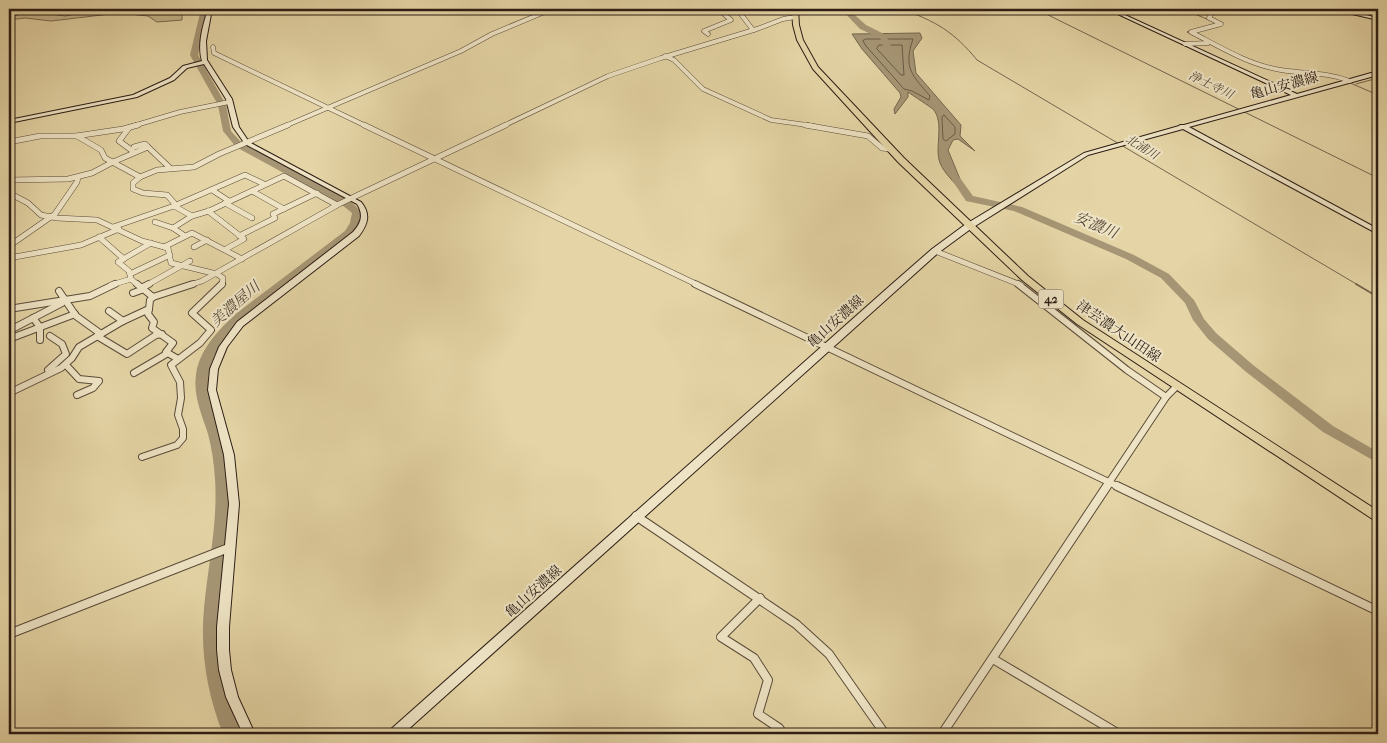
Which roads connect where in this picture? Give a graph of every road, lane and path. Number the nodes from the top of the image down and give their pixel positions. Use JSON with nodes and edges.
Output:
{"nodes":[{"id":1,"x":38,"y":9,"type":"edge"},
{"id":2,"x":210,"y":9,"type":"edge"},
{"id":3,"x":552,"y":9,"type":"edge"},
{"id":4,"x":718,"y":9,"type":"edge"},
{"id":5,"x":737,"y":9,"type":"edge"},
{"id":6,"x":1109,"y":9,"type":"edge"},
{"id":7,"x":1214,"y":9,"type":"edge"},
{"id":8,"x":1336,"y":9,"type":"edge"},
{"id":9,"x":795,"y":13,"type":"edge"},
{"id":10,"x":9,"y":14,"type":"edge"},
{"id":11,"x":1378,"y":19,"type":"edge"},
{"id":12,"x":753,"y":30,"type":"junction"},
{"id":13,"x":717,"y":41,"type":"junction"},
{"id":14,"x":1212,"y":43,"type":"junction"},
{"id":15,"x":1184,"y":44,"type":"junction"},
{"id":16,"x":202,"y":50,"type":"junction"},
{"id":17,"x":665,"y":56,"type":"junction"},
{"id":18,"x":203,"y":63,"type":"junction"},
{"id":19,"x":1378,"y":73,"type":"edge"},
{"id":20,"x":1348,"y":82,"type":"junction"},
{"id":21,"x":1295,"y":95,"type":"junction"},
{"id":22,"x":227,"y":102,"type":"junction"},
{"id":23,"x":328,"y":107,"type":"junction"},
{"id":24,"x":1240,"y":111,"type":"joint"},
{"id":25,"x":1182,"y":126,"type":"junction"},
{"id":26,"x":129,"y":128,"type":"junction"},
{"id":27,"x":76,"y":136,"type":"junction"},
{"id":28,"x":10,"y":142,"type":"edge"},
{"id":29,"x":246,"y":143,"type":"junction"},
{"id":30,"x":1121,"y":143,"type":"joint"},
{"id":31,"x":890,"y":148,"type":"junction"},
{"id":32,"x":134,"y":150,"type":"junction"},
{"id":33,"x":435,"y":158,"type":"junction"},
{"id":34,"x":113,"y":162,"type":"junction"},
{"id":35,"x":170,"y":168,"type":"junction"},
{"id":36,"x":78,"y":177,"type":"junction"},
{"id":37,"x":140,"y":177,"type":"junction"},
{"id":38,"x":9,"y":180,"type":"edge"},
{"id":39,"x":264,"y":184,"type":"junction"},
{"id":40,"x":212,"y":190,"type":"junction"},
{"id":41,"x":252,"y":191,"type":"junction"},
{"id":42,"x":9,"y":193,"type":"edge"},
{"id":43,"x":317,"y":194,"type":"junction"},
{"id":44,"x":349,"y":199,"type":"junction"},
{"id":45,"x":227,"y":202,"type":"junction"},
{"id":46,"x":338,"y":204,"type":"junction"},
{"id":47,"x":174,"y":206,"type":"junction"},
{"id":48,"x":284,"y":208,"type":"junction"},
{"id":49,"x":208,"y":211,"type":"junction"},
{"id":50,"x":192,"y":216,"type":"junction"},
{"id":51,"x":51,"y":217,"type":"junction"},
{"id":52,"x":252,"y":218,"type":"dead end"},
{"id":53,"x":155,"y":222,"type":"dead end"},
{"id":54,"x":969,"y":226,"type":"junction"},
{"id":55,"x":116,"y":228,"type":"junction"},
{"id":56,"x":173,"y":228,"type":"junction"},
{"id":57,"x":1378,"y":232,"type":"edge"},
{"id":58,"x":185,"y":236,"type":"junction"},
{"id":59,"x":240,"y":236,"type":"junction"},
{"id":60,"x":99,"y":237,"type":"junction"},
{"id":61,"x":207,"y":240,"type":"junction"},
{"id":62,"x":151,"y":243,"type":"junction"},
{"id":63,"x":9,"y":246,"type":"edge"},
{"id":64,"x":164,"y":247,"type":"junction"},
{"id":65,"x":194,"y":247,"type":"dead end"},
{"id":66,"x":226,"y":249,"type":"junction"},
{"id":67,"x":935,"y":251,"type":"junction"},
{"id":68,"x":170,"y":254,"type":"junction"},
{"id":69,"x":9,"y":258,"type":"edge"},
{"id":70,"x":124,"y":259,"type":"junction"},
{"id":71,"x":242,"y":259,"type":"junction"},
{"id":72,"x":190,"y":261,"type":"dead end"},
{"id":73,"x":177,"y":267,"type":"junction"},
{"id":74,"x":215,"y":273,"type":"junction"},
{"id":75,"x":130,"y":276,"type":"junction"},
{"id":76,"x":143,"y":288,"type":"junction"},
{"id":77,"x":59,"y":291,"type":"dead end"},
{"id":78,"x":133,"y":293,"type":"dead end"},
{"id":79,"x":153,"y":297,"type":"junction"},
{"id":80,"x":64,"y":301,"type":"junction"},
{"id":81,"x":32,"y":306,"type":"junction"},
{"id":82,"x":9,"y":309,"type":"edge"},
{"id":83,"x":149,"y":309,"type":"junction"},
{"id":84,"x":109,"y":310,"type":"dead end"},
{"id":85,"x":74,"y":314,"type":"junction"},
{"id":86,"x":31,"y":319,"type":"junction"},
{"id":87,"x":123,"y":321,"type":"junction"},
{"id":88,"x":40,"y":326,"type":"junction"},
{"id":89,"x":14,"y":328,"type":"dead end"},
{"id":90,"x":162,"y":334,"type":"junction"},
{"id":91,"x":99,"y":335,"type":"junction"},
{"id":92,"x":50,"y":336,"type":"dead end"},
{"id":93,"x":9,"y":340,"type":"edge"},
{"id":94,"x":40,"y":340,"type":"dead end"},
{"id":95,"x":826,"y":346,"type":"junction"},
{"id":96,"x":168,"y":353,"type":"junction"},
{"id":97,"x":178,"y":359,"type":"junction"},
{"id":98,"x":66,"y":365,"type":"junction"},
{"id":99,"x":134,"y":373,"type":"dead end"},
{"id":100,"x":26,"y":386,"type":"junction"},
{"id":101,"x":1177,"y":386,"type":"junction"},
{"id":102,"x":9,"y":393,"type":"edge"},
{"id":103,"x":77,"y":395,"type":"dead end"},
{"id":104,"x":1166,"y":397,"type":"junction"},
{"id":105,"x":142,"y":456,"type":"dead end"},
{"id":106,"x":1109,"y":481,"type":"junction"},
{"id":107,"x":636,"y":516,"type":"junction"},
{"id":108,"x":1378,"y":517,"type":"edge"},
{"id":109,"x":228,"y":548,"type":"junction"},
{"id":110,"x":760,"y":598,"type":"junction"},
{"id":111,"x":1378,"y":611,"type":"edge"},
{"id":112,"x":9,"y":634,"type":"edge"},
{"id":113,"x":994,"y":659,"type":"junction"},
{"id":114,"x":249,"y":734,"type":"edge"},
{"id":115,"x":394,"y":734,"type":"edge"},
{"id":116,"x":783,"y":734,"type":"edge"},
{"id":117,"x":885,"y":734,"type":"edge"},
{"id":118,"x":942,"y":734,"type":"edge"},
{"id":119,"x":1119,"y":734,"type":"edge"}],
"edges":[{"from":1,"to":10,"type":"street"},
{"from":2,"to":16,"type":"street"},
{"from":3,"to":23,"type":"street"},
{"from":4,"to":13,"type":"street"},
{"from":5,"to":12,"type":"street"},
{"from":6,"to":15,"type":"street"},
{"from":7,"to":14,"type":"street"},
{"from":8,"to":11,"type":"street"},
{"from":9,"to":12,"type":"street"},
{"from":9,"to":31,"type":"main road","name":"津芸濃大山田線","number":"42"},
{"from":12,"to":13,"type":"street"},
{"from":13,"to":17,"type":"street"},
{"from":14,"to":15,"type":"street"},
{"from":14,"to":20,"type":"street"},
{"from":15,"to":21,"type":"street"},
{"from":16,"to":18,"type":"street"},
{"from":16,"to":23,"type":"street"},
{"from":17,"to":31,"type":"street"},
{"from":17,"to":33,"type":"street"},
{"from":18,"to":22,"type":"street"},
{"from":18,"to":28,"type":"street"},
{"from":19,"to":20,"type":"street","name":"亀山安濃線"},
{"from":20,"to":21,"type":"street","name":"亀山安濃線"},
{"from":21,"to":24,"type":"street","name":"亀山安濃線"},
{"from":22,"to":26,"type":"street"},
{"from":22,"to":29,"type":"street"},
{"from":23,"to":29,"type":"street"},
{"from":23,"to":33,"type":"street"},
{"from":24,"to":25,"type":"street","name":"亀山安濃線"},
{"from":25,"to":30,"type":"street","name":"亀山安濃線"},
{"from":25,"to":57,"type":"street"},
{"from":26,"to":27,"type":"street"},
{"from":26,"to":32,"type":"street"},
{"from":27,"to":28,"type":"street"},
{"from":27,"to":34,"type":"street"},
{"from":29,"to":35,"type":"street"},
{"from":29,"to":44,"type":"street"},
{"from":30,"to":54,"type":"street","name":"亀山安濃線"},
{"from":31,"to":54,"type":"main road","name":"津芸濃大山田線","number":"42"},
{"from":32,"to":34,"type":"street"},
{"from":32,"to":35,"type":"street"},
{"from":33,"to":44,"type":"street"},
{"from":33,"to":95,"type":"street"},
{"from":34,"to":36,"type":"street"},
{"from":34,"to":37,"type":"street"},
{"from":35,"to":37,"type":"street"},
{"from":36,"to":38,"type":"street"},
{"from":36,"to":51,"type":"street"},
{"from":37,"to":47,"type":"street"},
{"from":39,"to":40,"type":"street"},
{"from":39,"to":41,"type":"street"},
{"from":39,"to":43,"type":"street"},
{"from":40,"to":45,"type":"street"},
{"from":40,"to":47,"type":"street"},
{"from":41,"to":45,"type":"street"},
{"from":41,"to":48,"type":"street"},
{"from":42,"to":51,"type":"street"},
{"from":43,"to":46,"type":"street"},
{"from":43,"to":48,"type":"street"},
{"from":44,"to":46,"type":"street"},
{"from":44,"to":109,"type":"street"},
{"from":45,"to":49,"type":"street"},
{"from":45,"to":52,"type":"street"},
{"from":46,"to":71,"type":"street"},
{"from":47,"to":50,"type":"street"},
{"from":47,"to":55,"type":"street"},
{"from":48,"to":59,"type":"street"},
{"from":49,"to":50,"type":"street"},
{"from":49,"to":59,"type":"street"},
{"from":50,"to":56,"type":"street"},
{"from":51,"to":55,"type":"street"},
{"from":51,"to":63,"type":"street"},
{"from":53,"to":56,"type":"street"},
{"from":54,"to":67,"type":"street","name":"亀山安濃線"},
{"from":54,"to":101,"type":"main road","name":"津芸濃大山田線","number":"42"},
{"from":55,"to":60,"type":"street"},
{"from":55,"to":62,"type":"street"},
{"from":56,"to":58,"type":"street"},
{"from":58,"to":61,"type":"street"},
{"from":58,"to":64,"type":"street"},
{"from":59,"to":66,"type":"street"},
{"from":60,"to":69,"type":"street"},
{"from":60,"to":70,"type":"street"},
{"from":61,"to":65,"type":"street"},
{"from":61,"to":66,"type":"street"},
{"from":62,"to":64,"type":"street"},
{"from":62,"to":70,"type":"street"},
{"from":64,"to":68,"type":"street"},
{"from":66,"to":71,"type":"street"},
{"from":67,"to":95,"type":"street","name":"亀山安濃線"},
{"from":67,"to":104,"type":"street"},
{"from":68,"to":73,"type":"street"},
{"from":68,"to":75,"type":"street"},
{"from":70,"to":75,"type":"street"},
{"from":71,"to":74,"type":"street"},
{"from":72,"to":73,"type":"street"},
{"from":73,"to":74,"type":"street"},
{"from":73,"to":76,"type":"street"},
{"from":74,"to":79,"type":"street"},
{"from":74,"to":97,"type":"street"},
{"from":75,"to":76,"type":"street"},
{"from":75,"to":80,"type":"street"},
{"from":76,"to":78,"type":"street"},
{"from":76,"to":79,"type":"street"},
{"from":77,"to":80,"type":"street"},
{"from":79,"to":83,"type":"street"},
{"from":80,"to":81,"type":"street"},
{"from":80,"to":85,"type":"street"},
{"from":80,"to":86,"type":"street"},
{"from":81,"to":82,"type":"street"},
{"from":81,"to":86,"type":"street"},
{"from":83,"to":87,"type":"street"},
{"from":83,"to":90,"type":"street"},
{"from":84,"to":87,"type":"street"},
{"from":85,"to":88,"type":"street"},
{"from":85,"to":91,"type":"street"},
{"from":86,"to":88,"type":"street"},
{"from":86,"to":89,"type":"street"},
{"from":87,"to":91,"type":"street"},
{"from":88,"to":93,"type":"street"},
{"from":88,"to":94,"type":"street"},
{"from":90,"to":91,"type":"street"},
{"from":90,"to":96,"type":"street"},
{"from":91,"to":98,"type":"street"},
{"from":92,"to":100,"type":"street"},
{"from":95,"to":106,"type":"street"},
{"from":95,"to":107,"type":"street","name":"亀山安濃線"},
{"from":96,"to":97,"type":"street"},
{"from":96,"to":99,"type":"street"},
{"from":97,"to":105,"type":"street"},
{"from":98,"to":100,"type":"street"},
{"from":98,"to":103,"type":"street"},
{"from":100,"to":102,"type":"street"},
{"from":101,"to":104,"type":"street"},
{"from":101,"to":108,"type":"main road","name":"津芸濃大山田線","number":"42"},
{"from":104,"to":106,"type":"street"},
{"from":106,"to":111,"type":"street"},
{"from":106,"to":113,"type":"street"},
{"from":107,"to":110,"type":"street"},
{"from":107,"to":115,"type":"street","name":"亀山安濃線"},
{"from":109,"to":112,"type":"street"},
{"from":109,"to":114,"type":"street"},
{"from":110,"to":116,"type":"street"},
{"from":110,"to":117,"type":"street"},
{"from":113,"to":118,"type":"street"},
{"from":113,"to":119,"type":"street"}]}
